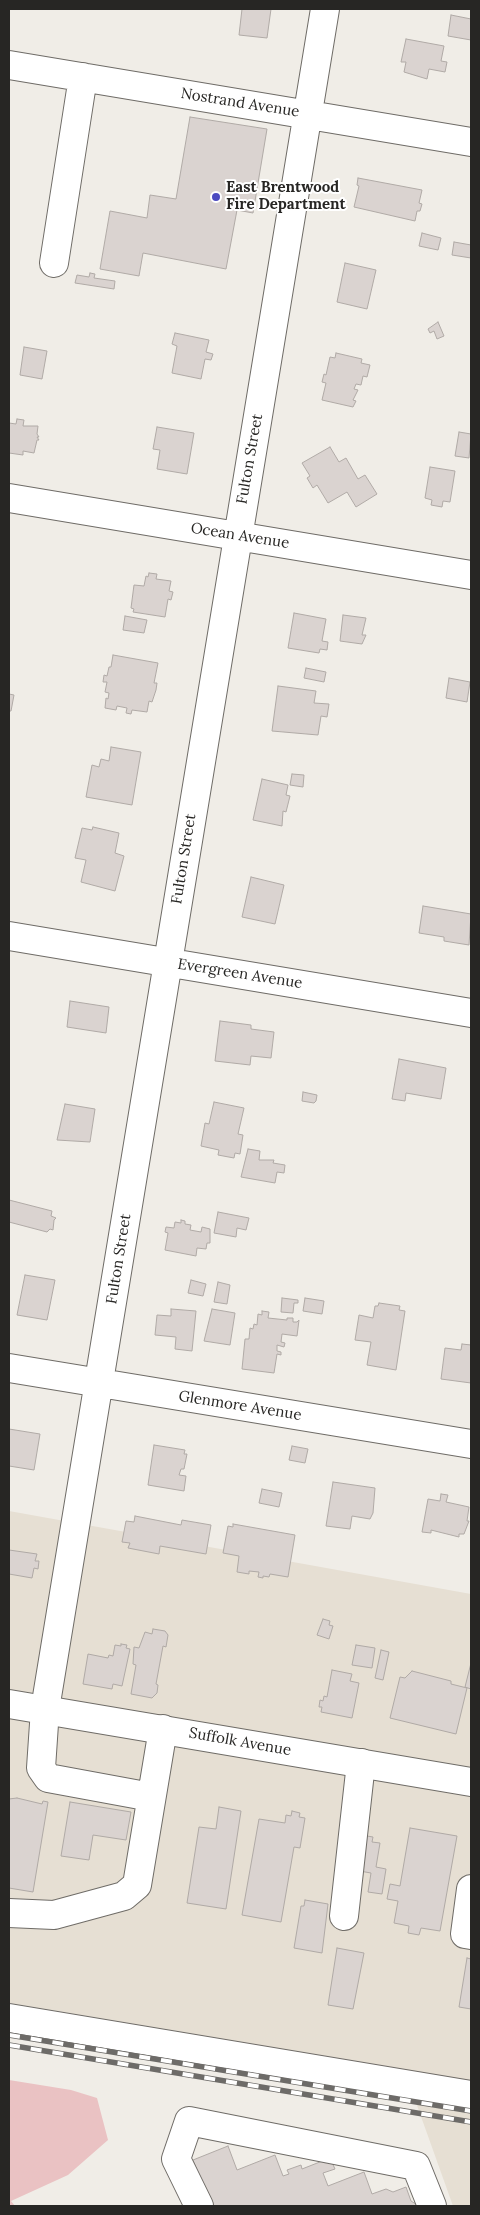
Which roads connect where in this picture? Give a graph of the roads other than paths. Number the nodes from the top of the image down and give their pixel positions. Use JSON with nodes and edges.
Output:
{"nodes":[{"id":1,"x":324,"y":9,"type":"edge"},
{"id":2,"x":9,"y":65,"type":"edge"},
{"id":3,"x":83,"y":77,"type":"junction"},
{"id":4,"x":308,"y":115,"type":"junction"},
{"id":5,"x":471,"y":142,"type":"edge"},
{"id":6,"x":54,"y":263,"type":"dead end"},
{"id":7,"x":9,"y":498,"type":"edge"},
{"id":8,"x":237,"y":535,"type":"junction"},
{"id":9,"x":471,"y":575,"type":"edge"},
{"id":10,"x":9,"y":936,"type":"edge"},
{"id":11,"x":167,"y":962,"type":"junction"},
{"id":12,"x":471,"y":1013,"type":"edge"},
{"id":13,"x":9,"y":1368,"type":"edge"},
{"id":14,"x":99,"y":1383,"type":"junction"},
{"id":15,"x":471,"y":1444,"type":"edge"},
{"id":16,"x":9,"y":1704,"type":"edge"},
{"id":17,"x":45,"y":1710,"type":"junction"},
{"id":18,"x":163,"y":1729,"type":"junction"},
{"id":19,"x":361,"y":1763,"type":"junction"},
{"id":20,"x":471,"y":1782,"type":"edge"},
{"id":21,"x":151,"y":1797,"type":"junction"},
{"id":22,"x":471,"y":1889,"type":"edge"},
{"id":23,"x":9,"y":1913,"type":"edge"},
{"id":24,"x":344,"y":1916,"type":"dead end"},
{"id":25,"x":471,"y":1934,"type":"edge"},
{"id":26,"x":9,"y":2018,"type":"edge"},
{"id":27,"x":471,"y":2095,"type":"edge"},
{"id":28,"x":199,"y":2206,"type":"edge"},
{"id":29,"x":432,"y":2206,"type":"edge"}],
"edges":[{"from":1,"to":4,"type":"street","name":"Fulton Street"},
{"from":2,"to":3,"type":"street","name":"Nostrand Avenue"},
{"from":3,"to":4,"type":"street","name":"Nostrand Avenue"},
{"from":3,"to":6,"type":"street"},
{"from":4,"to":5,"type":"street","name":"Nostrand Avenue"},
{"from":4,"to":8,"type":"street","name":"Fulton Street"},
{"from":7,"to":8,"type":"street","name":"Ocean Avenue"},
{"from":8,"to":9,"type":"street","name":"Ocean Avenue"},
{"from":8,"to":11,"type":"street","name":"Fulton Street"},
{"from":10,"to":11,"type":"street","name":"Evergreen Avenue"},
{"from":11,"to":12,"type":"street","name":"Evergreen Avenue"},
{"from":11,"to":14,"type":"street","name":"Fulton Street"},
{"from":13,"to":14,"type":"street","name":"Glenmore Avenue"},
{"from":14,"to":15,"type":"street","name":"Glenmore Avenue"},
{"from":14,"to":17,"type":"street","name":"Fulton Street"},
{"from":16,"to":17,"type":"street","name":"Suffolk Avenue"},
{"from":17,"to":18,"type":"street","name":"Suffolk Avenue"},
{"from":17,"to":21,"type":"street","name":"Fulton Street"},
{"from":18,"to":19,"type":"street","name":"Suffolk Avenue"},
{"from":18,"to":21,"type":"street"},
{"from":19,"to":20,"type":"street","name":"Suffolk Avenue"},
{"from":19,"to":24,"type":"street"},
{"from":21,"to":23,"type":"street"},
{"from":22,"to":25,"type":"street"},
{"from":26,"to":27,"type":"street"},
{"from":28,"to":29,"type":"street"}]}
